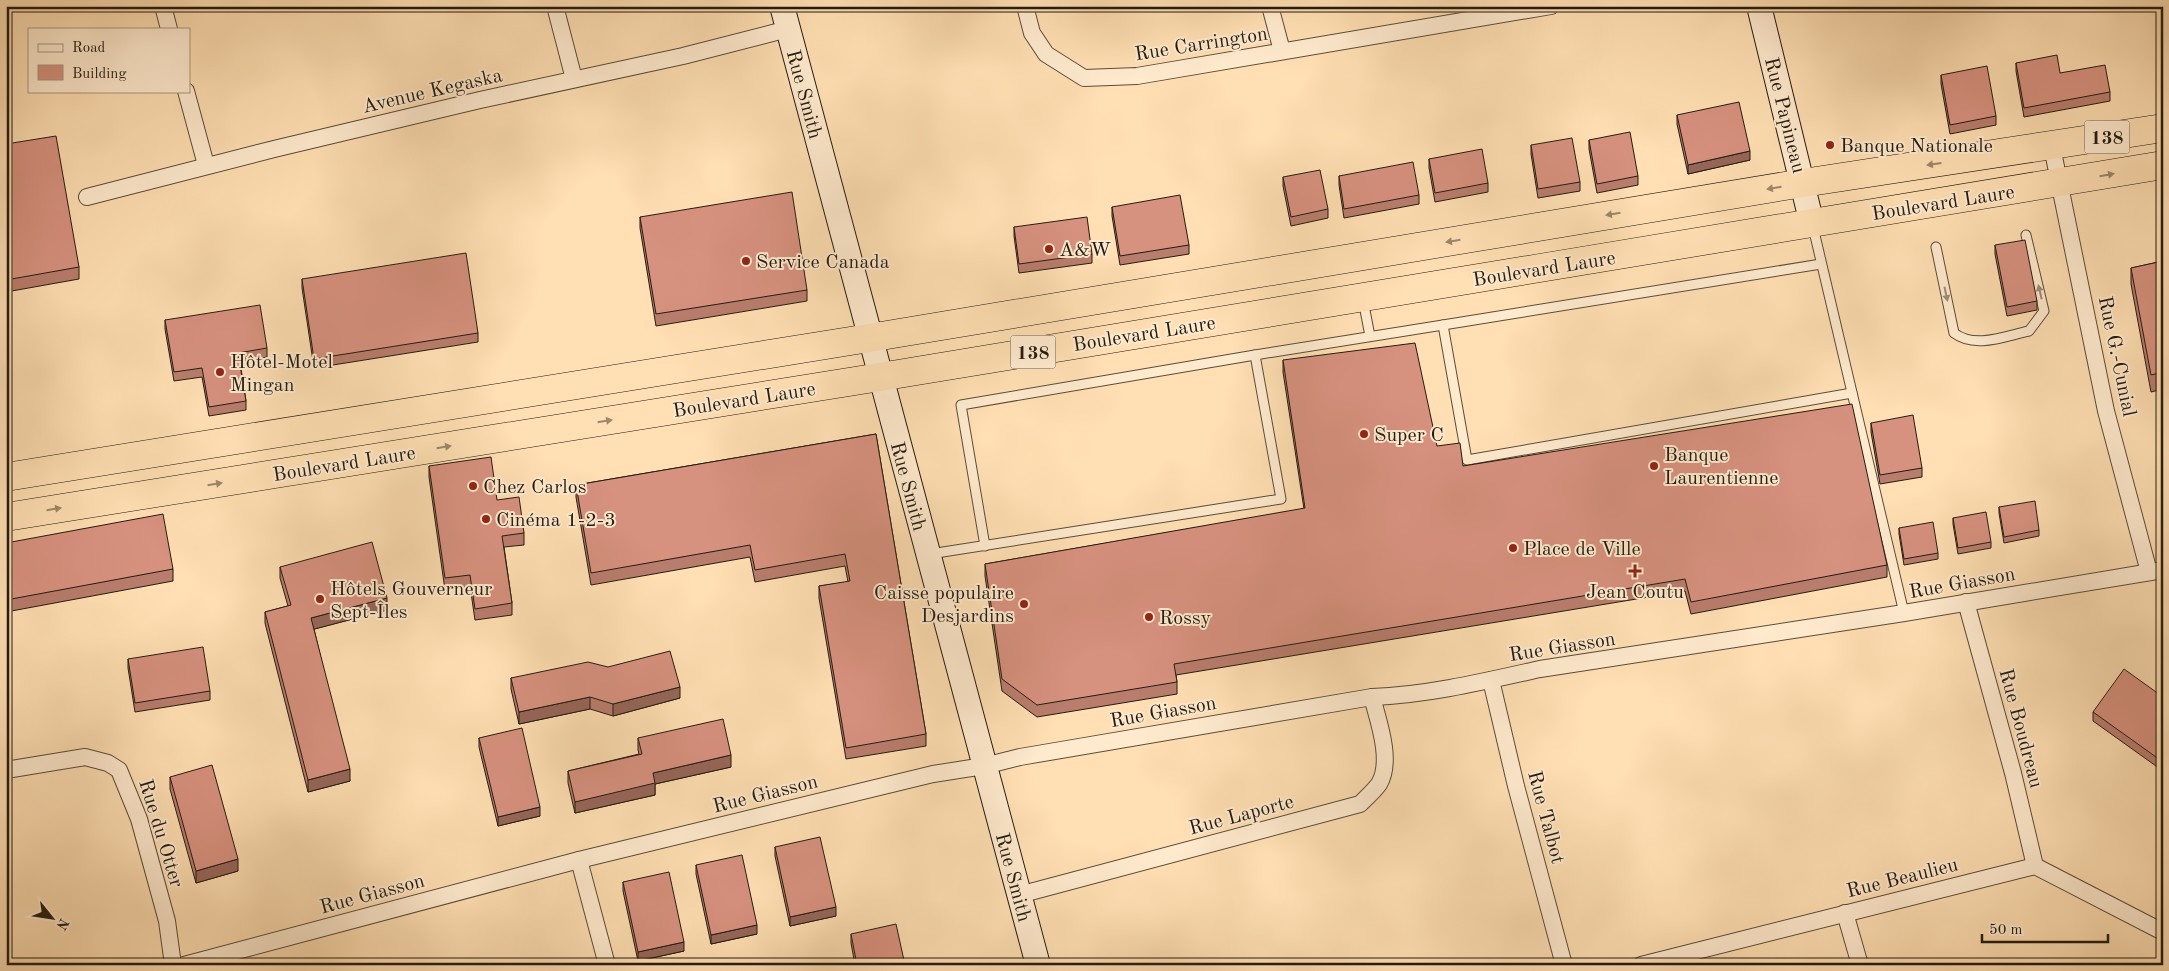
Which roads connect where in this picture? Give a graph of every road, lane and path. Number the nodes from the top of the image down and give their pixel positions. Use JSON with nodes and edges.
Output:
{"nodes":[{"id":1,"x":163,"y":6,"type":"edge"},
{"id":2,"x":555,"y":6,"type":"edge"},
{"id":3,"x":782,"y":6,"type":"edge"},
{"id":4,"x":1025,"y":6,"type":"edge"},
{"id":5,"x":1270,"y":6,"type":"edge"},
{"id":6,"x":1551,"y":6,"type":"edge"},
{"id":7,"x":1759,"y":6,"type":"edge"},
{"id":8,"x":1513,"y":9,"type":"edge"},
{"id":9,"x":169,"y":28,"type":"edge"},
{"id":10,"x":788,"y":29,"type":"junction"},
{"id":11,"x":1282,"y":51,"type":"junction"},
{"id":12,"x":574,"y":79,"type":"junction"},
{"id":13,"x":186,"y":92,"type":"edge"},
{"id":14,"x":2163,"y":128,"type":"edge"},
{"id":15,"x":2052,"y":147,"type":"junction"},
{"id":16,"x":206,"y":165,"type":"junction"},
{"id":17,"x":2163,"y":165,"type":"edge"},
{"id":18,"x":1802,"y":183,"type":"junction"},
{"id":19,"x":2059,"y":183,"type":"junction"},
{"id":20,"x":87,"y":197,"type":"dead end"},
{"id":21,"x":1812,"y":224,"type":"junction"},
{"id":22,"x":2026,"y":235,"type":"dead end"},
{"id":23,"x":1936,"y":247,"type":"dead end"},
{"id":24,"x":1821,"y":264,"type":"junction"},
{"id":25,"x":1362,"y":298,"type":"junction"},
{"id":26,"x":1443,"y":325,"type":"junction"},
{"id":27,"x":1370,"y":336,"type":"junction"},
{"id":28,"x":869,"y":338,"type":"junction"},
{"id":29,"x":1255,"y":355,"type":"junction"},
{"id":30,"x":880,"y":377,"type":"junction"},
{"id":31,"x":1852,"y":393,"type":"junction"},
{"id":32,"x":6,"y":477,"type":"edge"},
{"id":33,"x":6,"y":517,"type":"edge"},
{"id":34,"x":985,"y":546,"type":"junction"},
{"id":35,"x":927,"y":555,"type":"junction"},
{"id":36,"x":2156,"y":571,"type":"edge"},
{"id":37,"x":1966,"y":602,"type":"junction"},
{"id":38,"x":1904,"y":613,"type":"junction"},
{"id":39,"x":1491,"y":680,"type":"junction"},
{"id":40,"x":1372,"y":697,"type":"junction"},
{"id":41,"x":984,"y":766,"type":"junction"},
{"id":42,"x":6,"y":770,"type":"edge"},
{"id":43,"x":579,"y":860,"type":"junction"},
{"id":44,"x":2035,"y":866,"type":"junction"},
{"id":45,"x":1019,"y":895,"type":"junction"},
{"id":46,"x":1845,"y":913,"type":"junction"},
{"id":47,"x":2163,"y":932,"type":"edge"},
{"id":48,"x":1644,"y":964,"type":"edge"},
{"id":49,"x":173,"y":965,"type":"edge"},
{"id":50,"x":184,"y":965,"type":"edge"},
{"id":51,"x":607,"y":965,"type":"edge"},
{"id":52,"x":1038,"y":965,"type":"edge"},
{"id":53,"x":1564,"y":965,"type":"edge"},
{"id":54,"x":1860,"y":965,"type":"edge"}],
"edges":[{"from":1,"to":9,"type":"street"},
{"from":2,"to":12,"type":"street"},
{"from":3,"to":10,"type":"street","name":"Rue Smith"},
{"from":4,"to":11,"type":"street","name":"Rue Carrington"},
{"from":5,"to":11,"type":"street"},
{"from":6,"to":8,"type":"street","name":"Rue Carrington"},
{"from":7,"to":18,"type":"street","name":"Rue Papineau"},
{"from":8,"to":11,"type":"street","name":"Rue Carrington"},
{"from":10,"to":12,"type":"street","name":"Avenue Kegaska"},
{"from":10,"to":28,"type":"street","name":"Rue Smith"},
{"from":12,"to":16,"type":"street","name":"Avenue Kegaska"},
{"from":13,"to":16,"type":"street"},
{"from":14,"to":15,"type":"highway","name":"Boulevard Laure","number":"138"},
{"from":15,"to":18,"type":"highway","name":"Boulevard Laure","number":"138","one_way":true},
{"from":15,"to":19,"type":"street","name":"Rue G.-Cunial"},
{"from":16,"to":20,"type":"street","name":"Avenue Kegaska"},
{"from":19,"to":17,"type":"highway","name":"Boulevard Laure","number":"138","one_way":true},
{"from":18,"to":21,"type":"street","name":"Rue Papineau"},
{"from":18,"to":28,"type":"highway","name":"Boulevard Laure","number":"138","one_way":true},
{"from":19,"to":21,"type":"highway","name":"Boulevard Laure","number":"138"},
{"from":19,"to":36,"type":"street","name":"Rue G.-Cunial"},
{"from":21,"to":24,"type":"lane"},
{"from":21,"to":25,"type":"highway","name":"Boulevard Laure","number":"138"},
{"from":23,"to":22,"type":"lane","one_way":true},
{"from":24,"to":26,"type":"lane"},
{"from":24,"to":31,"type":"lane"},
{"from":25,"to":27,"type":"lane"},
{"from":25,"to":30,"type":"highway","name":"Boulevard Laure","number":"138"},
{"from":26,"to":27,"type":"lane"},
{"from":26,"to":31,"type":"lane"},
{"from":27,"to":29,"type":"lane"},
{"from":28,"to":30,"type":"street","name":"Rue Smith"},
{"from":28,"to":32,"type":"highway","name":"Boulevard Laure","number":"138"},
{"from":29,"to":34,"type":"lane"},
{"from":29,"to":34,"type":"lane"},
{"from":33,"to":30,"type":"highway","name":"Boulevard Laure","number":"138","one_way":true},
{"from":30,"to":35,"type":"street","name":"Rue Smith"},
{"from":31,"to":38,"type":"lane"},
{"from":34,"to":35,"type":"lane"},
{"from":35,"to":41,"type":"street","name":"Rue Smith"},
{"from":36,"to":37,"type":"street","name":"Rue Giasson"},
{"from":37,"to":38,"type":"street","name":"Rue Giasson"},
{"from":37,"to":44,"type":"street","name":"Rue Boudreau"},
{"from":38,"to":39,"type":"street","name":"Rue Giasson"},
{"from":39,"to":40,"type":"street","name":"Rue Giasson"},
{"from":39,"to":53,"type":"street","name":"Rue Talbot"},
{"from":40,"to":41,"type":"street","name":"Rue Giasson"},
{"from":40,"to":45,"type":"street","name":"Rue Laporte"},
{"from":41,"to":43,"type":"street","name":"Rue Giasson"},
{"from":41,"to":45,"type":"street","name":"Rue Smith"},
{"from":42,"to":49,"type":"street","name":"Rue du Otter"},
{"from":43,"to":50,"type":"street","name":"Rue Giasson"},
{"from":43,"to":51,"type":"street"},
{"from":44,"to":46,"type":"street","name":"Rue Beaulieu"},
{"from":44,"to":47,"type":"street"},
{"from":45,"to":52,"type":"street","name":"Rue Smith"},
{"from":46,"to":48,"type":"street","name":"Rue Beaulieu"},
{"from":46,"to":54,"type":"street"}]}
